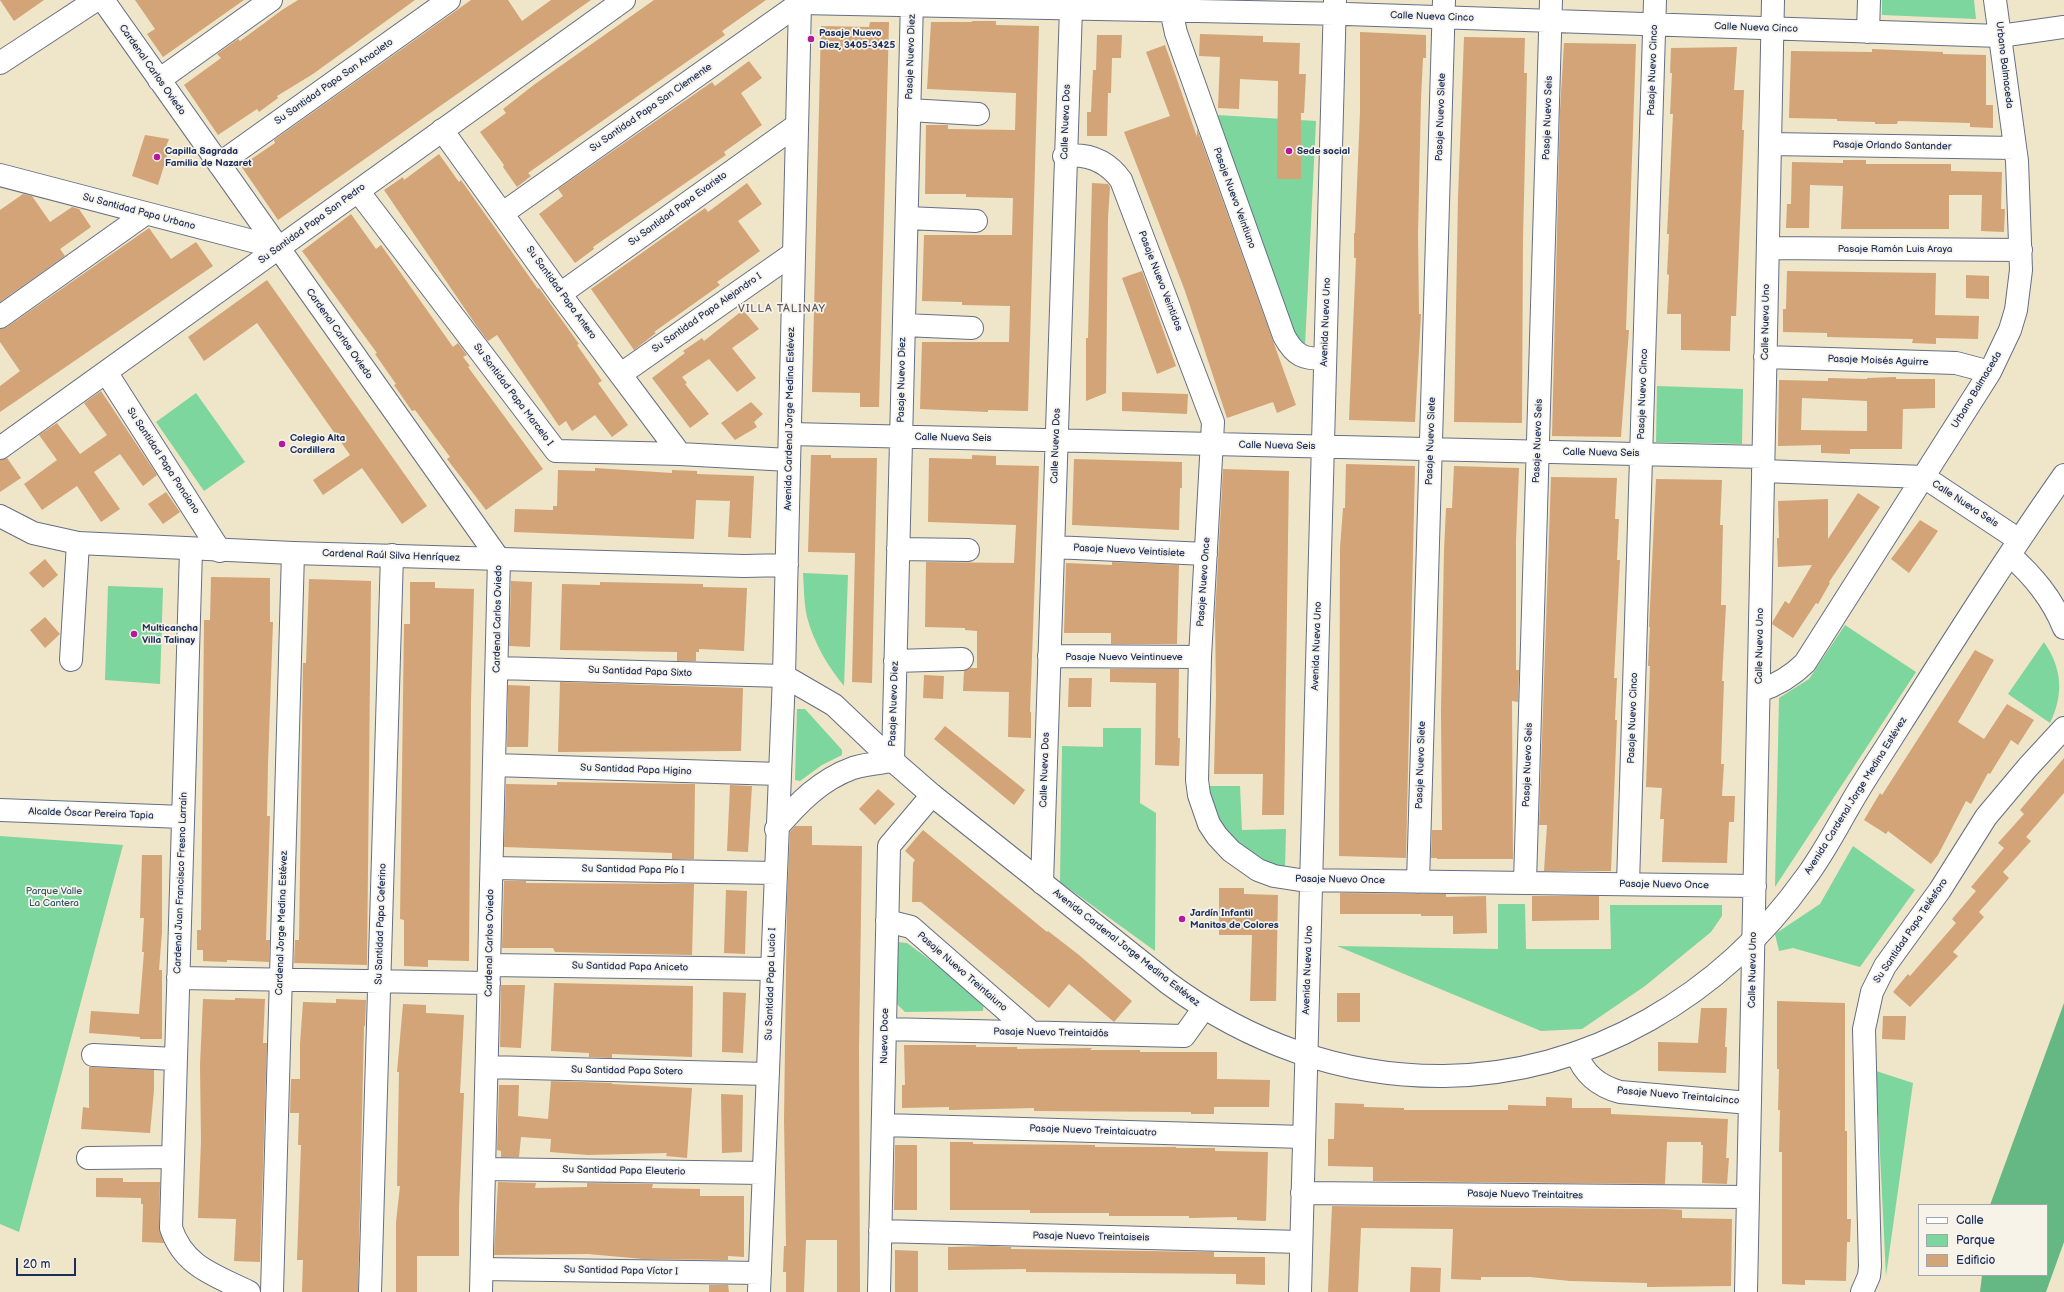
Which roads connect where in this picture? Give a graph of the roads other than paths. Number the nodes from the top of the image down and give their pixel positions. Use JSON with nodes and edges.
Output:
{"nodes":[{"id":1,"x":96,"y":0,"type":"edge"},
{"id":2,"x":103,"y":0,"type":"edge"},
{"id":3,"x":271,"y":0,"type":"edge"},
{"id":4,"x":449,"y":0,"type":"edge"},
{"id":5,"x":624,"y":0,"type":"edge"},
{"id":6,"x":1655,"y":0,"type":"edge"},
{"id":7,"x":1773,"y":0,"type":"edge"},
{"id":8,"x":1869,"y":0,"type":"edge"},
{"id":9,"x":1995,"y":0,"type":"edge"},
{"id":10,"x":799,"y":1,"type":"edge"},
{"id":11,"x":912,"y":2,"type":"edge"},
{"id":12,"x":1025,"y":4,"type":"edge"},
{"id":13,"x":1132,"y":5,"type":"edge"},
{"id":14,"x":1334,"y":7,"type":"edge"},
{"id":15,"x":1071,"y":8,"type":"junction"},
{"id":16,"x":1444,"y":9,"type":"edge"},
{"id":17,"x":1171,"y":10,"type":"junction"},
{"id":18,"x":1551,"y":10,"type":"edge"},
{"id":19,"x":1654,"y":24,"type":"junction"},
{"id":20,"x":2064,"y":26,"type":"edge"},
{"id":21,"x":1772,"y":28,"type":"junction"},
{"id":22,"x":1868,"y":32,"type":"junction"},
{"id":23,"x":2000,"y":36,"type":"junction"},
{"id":24,"x":0,"y":63,"type":"edge"},
{"id":25,"x":159,"y":80,"type":"junction"},
{"id":26,"x":909,"y":110,"type":"junction"},
{"id":27,"x":978,"y":114,"type":"dead end"},
{"id":28,"x":797,"y":125,"type":"junction"},
{"id":29,"x":442,"y":130,"type":"junction"},
{"id":30,"x":1770,"y":144,"type":"junction"},
{"id":31,"x":2014,"y":148,"type":"junction"},
{"id":32,"x":1064,"y":156,"type":"junction"},
{"id":33,"x":219,"y":164,"type":"junction"},
{"id":34,"x":4,"y":180,"type":"edge"},
{"id":35,"x":358,"y":191,"type":"junction"},
{"id":36,"x":503,"y":213,"type":"junction"},
{"id":37,"x":145,"y":214,"type":"junction"},
{"id":38,"x":907,"y":218,"type":"junction"},
{"id":39,"x":976,"y":221,"type":"dead end"},
{"id":40,"x":278,"y":248,"type":"junction"},
{"id":41,"x":1768,"y":248,"type":"junction"},
{"id":42,"x":2021,"y":250,"type":"junction"},
{"id":43,"x":794,"y":253,"type":"junction"},
{"id":44,"x":560,"y":294,"type":"junction"},
{"id":45,"x":0,"y":317,"type":"edge"},
{"id":46,"x":904,"y":325,"type":"junction"},
{"id":47,"x":972,"y":328,"type":"dead end"},
{"id":48,"x":1765,"y":357,"type":"junction"},
{"id":49,"x":1325,"y":359,"type":"junction"},
{"id":50,"x":106,"y":372,"type":"junction"},
{"id":51,"x":1990,"y":372,"type":"junction"},
{"id":52,"x":621,"y":374,"type":"junction"},
{"id":53,"x":790,"y":434,"type":"junction"},
{"id":54,"x":901,"y":437,"type":"junction"},
{"id":55,"x":1056,"y":440,"type":"junction"},
{"id":56,"x":1213,"y":444,"type":"junction"},
{"id":57,"x":1322,"y":447,"type":"junction"},
{"id":58,"x":0,"y":448,"type":"edge"},
{"id":59,"x":1431,"y":449,"type":"junction"},
{"id":60,"x":1538,"y":452,"type":"junction"},
{"id":61,"x":680,"y":454,"type":"junction"},
{"id":62,"x":1641,"y":454,"type":"junction"},
{"id":63,"x":789,"y":460,"type":"junction"},
{"id":64,"x":1763,"y":464,"type":"junction"},
{"id":65,"x":2064,"y":475,"type":"edge"},
{"id":66,"x":1924,"y":477,"type":"junction"},
{"id":67,"x":0,"y":516,"type":"edge"},
{"id":68,"x":78,"y":543,"type":"junction"},
{"id":69,"x":2015,"y":547,"type":"junction"},
{"id":70,"x":1053,"y":548,"type":"junction"},
{"id":71,"x":191,"y":550,"type":"junction"},
{"id":72,"x":220,"y":550,"type":"junction"},
{"id":73,"x":898,"y":550,"type":"junction"},
{"id":74,"x":968,"y":550,"type":"dead end"},
{"id":75,"x":293,"y":554,"type":"junction"},
{"id":76,"x":1206,"y":554,"type":"junction"},
{"id":77,"x":392,"y":555,"type":"junction"},
{"id":78,"x":499,"y":559,"type":"junction"},
{"id":79,"x":786,"y":565,"type":"junction"},
{"id":80,"x":2064,"y":628,"type":"edge"},
{"id":81,"x":1049,"y":656,"type":"junction"},
{"id":82,"x":1200,"y":657,"type":"junction"},
{"id":83,"x":962,"y":659,"type":"dead end"},
{"id":84,"x":71,"y":660,"type":"dead end"},
{"id":85,"x":895,"y":661,"type":"junction"},
{"id":86,"x":497,"y":668,"type":"junction"},
{"id":87,"x":784,"y":676,"type":"junction"},
{"id":88,"x":1759,"y":691,"type":"junction"},
{"id":89,"x":2064,"y":728,"type":"edge"},
{"id":90,"x":893,"y":761,"type":"junction"},
{"id":91,"x":494,"y":765,"type":"junction"},
{"id":92,"x":778,"y":774,"type":"junction"},
{"id":93,"x":932,"y":795,"type":"junction"},
{"id":94,"x":0,"y":810,"type":"edge"},
{"id":95,"x":183,"y":817,"type":"junction"},
{"id":96,"x":776,"y":829,"type":"junction"},
{"id":97,"x":492,"y":868,"type":"junction"},
{"id":98,"x":775,"y":873,"type":"junction"},
{"id":99,"x":1311,"y":880,"type":"junction"},
{"id":100,"x":1418,"y":882,"type":"junction"},
{"id":101,"x":1042,"y":883,"type":"junction"},
{"id":102,"x":1525,"y":883,"type":"junction"},
{"id":103,"x":1628,"y":884,"type":"junction"},
{"id":104,"x":1755,"y":886,"type":"junction"},
{"id":105,"x":887,"y":922,"type":"junction"},
{"id":106,"x":1754,"y":940,"type":"junction"},
{"id":107,"x":771,"y":969,"type":"junction"},
{"id":108,"x":489,"y":974,"type":"junction"},
{"id":109,"x":178,"y":978,"type":"junction"},
{"id":110,"x":281,"y":980,"type":"junction"},
{"id":111,"x":379,"y":982,"type":"junction"},
{"id":112,"x":1204,"y":1008,"type":"junction"},
{"id":113,"x":885,"y":1029,"type":"junction"},
{"id":114,"x":1031,"y":1032,"type":"junction"},
{"id":115,"x":1576,"y":1053,"type":"junction"},
{"id":116,"x":93,"y":1055,"type":"dead end"},
{"id":117,"x":1306,"y":1056,"type":"junction"},
{"id":118,"x":176,"y":1059,"type":"junction"},
{"id":119,"x":487,"y":1067,"type":"junction"},
{"id":120,"x":768,"y":1074,"type":"junction"},
{"id":121,"x":1750,"y":1103,"type":"junction"},
{"id":122,"x":883,"y":1125,"type":"junction"},
{"id":123,"x":1304,"y":1137,"type":"junction"},
{"id":124,"x":172,"y":1157,"type":"junction"},
{"id":125,"x":88,"y":1158,"type":"dead end"},
{"id":126,"x":484,"y":1169,"type":"junction"},
{"id":127,"x":764,"y":1173,"type":"junction"},
{"id":128,"x":1302,"y":1193,"type":"junction"},
{"id":129,"x":1748,"y":1197,"type":"junction"},
{"id":130,"x":880,"y":1231,"type":"junction"},
{"id":131,"x":1301,"y":1242,"type":"junction"},
{"id":132,"x":482,"y":1269,"type":"junction"},
{"id":133,"x":759,"y":1282,"type":"edge"},
{"id":134,"x":249,"y":1292,"type":"edge"},
{"id":135,"x":272,"y":1292,"type":"edge"},
{"id":136,"x":370,"y":1292,"type":"edge"},
{"id":137,"x":481,"y":1292,"type":"edge"},
{"id":138,"x":879,"y":1292,"type":"edge"},
{"id":139,"x":1300,"y":1292,"type":"edge"},
{"id":140,"x":1746,"y":1292,"type":"edge"},
{"id":141,"x":1862,"y":1292,"type":"edge"}],
"edges":[{"from":1,"to":24,"type":"street"},
{"from":2,"to":25,"type":"street","name":"Cardenal Carlos Oviedo"},
{"from":3,"to":25,"type":"street"},
{"from":4,"to":33,"type":"street","name":"Su Santidad Papa San Anacleto"},
{"from":5,"to":29,"type":"street","name":"Su Santidad Papa San Pedro"},
{"from":6,"to":19,"type":"street","name":"Pasaje Nuevo Cinco"},
{"from":7,"to":21,"type":"street","name":"Calle Nueva Uno"},
{"from":8,"to":22,"type":"street"},
{"from":9,"to":23,"type":"street","name":"Urbano Balmaceda"},
{"from":10,"to":11,"type":"street","name":"Calle Nueva Cinco"},
{"from":10,"to":28,"type":"street","name":"Avenida Cardenal Jorge Medina Estévez"},
{"from":10,"to":36,"type":"street","name":"Su Santidad Papa San Clemente"},
{"from":11,"to":12,"type":"street","name":"Calle Nueva Cinco"},
{"from":11,"to":26,"type":"street","name":"Pasaje Nuevo Diez"},
{"from":12,"to":15,"type":"street","name":"Calle Nueva Cinco"},
{"from":13,"to":15,"type":"street","name":"Calle Nueva Cinco"},
{"from":13,"to":17,"type":"street","name":"Calle Nueva Cinco"},
{"from":14,"to":16,"type":"street","name":"Calle Nueva Cinco"},
{"from":14,"to":17,"type":"street","name":"Calle Nueva Cinco"},
{"from":14,"to":49,"type":"street","name":"Avenida Nueva Uno"},
{"from":15,"to":32,"type":"street","name":"Calle Nueva Dos"},
{"from":16,"to":18,"type":"street","name":"Calle Nueva Cinco"},
{"from":16,"to":59,"type":"street","name":"Pasaje Nuevo Siete"},
{"from":17,"to":49,"type":"street","name":"Pasaje Nuevo Veintiuno"},
{"from":18,"to":19,"type":"street","name":"Calle Nueva Cinco"},
{"from":18,"to":60,"type":"street","name":"Pasaje Nuevo Seis"},
{"from":19,"to":21,"type":"street","name":"Calle Nueva Cinco"},
{"from":19,"to":62,"type":"street","name":"Pasaje Nuevo Cinco"},
{"from":20,"to":23,"type":"street","name":"Calle Nueva Cinco"},
{"from":21,"to":22,"type":"street","name":"Calle Nueva Cinco"},
{"from":21,"to":30,"type":"street","name":"Calle Nueva Uno"},
{"from":22,"to":23,"type":"street","name":"Calle Nueva Cinco"},
{"from":23,"to":31,"type":"street","name":"Urbano Balmaceda"},
{"from":25,"to":33,"type":"street","name":"Cardenal Carlos Oviedo"},
{"from":26,"to":27,"type":"street"},
{"from":26,"to":38,"type":"street","name":"Pasaje Nuevo Diez"},
{"from":28,"to":43,"type":"street","name":"Avenida Cardenal Jorge Medina Estévez"},
{"from":28,"to":44,"type":"street","name":"Su Santidad Papa Evaristo"},
{"from":29,"to":35,"type":"street","name":"Su Santidad Papa San Pedro"},
{"from":29,"to":36,"type":"street","name":"Su Santidad Papa Antero"},
{"from":30,"to":31,"type":"street","name":"Pasaje Orlando Santander"},
{"from":30,"to":41,"type":"street","name":"Calle Nueva Uno"},
{"from":31,"to":42,"type":"street","name":"Urbano Balmaceda"},
{"from":32,"to":55,"type":"street","name":"Calle Nueva Dos"},
{"from":32,"to":56,"type":"street","name":"Pasaje Nuevo Veintidos"},
{"from":33,"to":40,"type":"street","name":"Cardenal Carlos Oviedo"},
{"from":34,"to":37,"type":"street","name":"Su Santidad Papa Urbano"},
{"from":35,"to":40,"type":"street","name":"Su Santidad Papa San Pedro"},
{"from":35,"to":61,"type":"street","name":"Su Santidad Papa Marcelo I"},
{"from":36,"to":44,"type":"street","name":"Su Santidad Papa Antero"},
{"from":37,"to":40,"type":"street","name":"Su Santidad Papa Urbano"},
{"from":37,"to":45,"type":"street"},
{"from":38,"to":39,"type":"street"},
{"from":38,"to":46,"type":"street","name":"Pasaje Nuevo Diez"},
{"from":40,"to":50,"type":"street","name":"Su Santidad Papa San Pedro"},
{"from":40,"to":78,"type":"street","name":"Cardenal Carlos Oviedo"},
{"from":41,"to":42,"type":"street","name":"Pasaje Ramón Luis Araya"},
{"from":41,"to":48,"type":"street","name":"Calle Nueva Uno"},
{"from":42,"to":51,"type":"street","name":"Urbano Balmaceda"},
{"from":43,"to":52,"type":"street","name":"Su Santidad Papa Alejandro I"},
{"from":43,"to":53,"type":"street","name":"Avenida Cardenal Jorge Medina Estévez"},
{"from":44,"to":52,"type":"street","name":"Su Santidad Papa Antero"},
{"from":46,"to":47,"type":"street"},
{"from":46,"to":54,"type":"street","name":"Pasaje Nuevo Diez"},
{"from":48,"to":51,"type":"street","name":"Pasaje Moisés Aguirre"},
{"from":48,"to":64,"type":"street","name":"Calle Nueva Uno"},
{"from":49,"to":57,"type":"street","name":"Avenida Nueva Uno"},
{"from":50,"to":58,"type":"street","name":"Su Santidad Papa San Pedro"},
{"from":50,"to":72,"type":"street","name":"Su Santidad Papa Ponciano"},
{"from":51,"to":66,"type":"street","name":"Urbano Balmaceda"},
{"from":52,"to":61,"type":"street","name":"Su Santidad Papa Antero"},
{"from":53,"to":54,"type":"street","name":"Calle Nueva Seis"},
{"from":53,"to":63,"type":"street","name":"Avenida Cardenal Jorge Medina Estévez"},
{"from":54,"to":55,"type":"street","name":"Calle Nueva Seis"},
{"from":54,"to":73,"type":"street","name":"Pasaje Nuevo Diez"},
{"from":55,"to":56,"type":"street","name":"Calle Nueva Seis"},
{"from":55,"to":70,"type":"street","name":"Calle Nueva Dos"},
{"from":56,"to":57,"type":"street","name":"Calle Nueva Seis"},
{"from":56,"to":76,"type":"street","name":"Pasaje Nuevo Once"},
{"from":57,"to":59,"type":"street","name":"Calle Nueva Seis"},
{"from":57,"to":99,"type":"street","name":"Avenida Nueva Uno"},
{"from":59,"to":60,"type":"street","name":"Calle Nueva Seis"},
{"from":59,"to":100,"type":"street","name":"Pasaje Nuevo Siete"},
{"from":60,"to":62,"type":"street","name":"Calle Nueva Seis"},
{"from":60,"to":102,"type":"street","name":"Pasaje Nuevo Seis"},
{"from":61,"to":63,"type":"street","name":"Su Santidad Papa Marcelo I"},
{"from":62,"to":64,"type":"street","name":"Calle Nueva Seis"},
{"from":62,"to":103,"type":"street","name":"Pasaje Nuevo Cinco"},
{"from":63,"to":79,"type":"street","name":"Avenida Cardenal Jorge Medina Estévez"},
{"from":64,"to":66,"type":"street","name":"Calle Nueva Seis"},
{"from":64,"to":88,"type":"street","name":"Calle Nueva Uno"},
{"from":65,"to":69,"type":"street","name":"Avenida Cardenal Jorge Medina Estévez"},
{"from":66,"to":69,"type":"street","name":"Calle Nueva Seis"},
{"from":66,"to":88,"type":"street","name":"Urbano Balmaceda"},
{"from":67,"to":68,"type":"street","name":"Cardenal Raúl Silva Henríquez"},
{"from":68,"to":71,"type":"street","name":"Cardenal Raúl Silva Henríquez"},
{"from":68,"to":84,"type":"street"},
{"from":69,"to":80,"type":"street"},
{"from":69,"to":106,"type":"street","name":"Avenida Cardenal Jorge Medina Estévez"},
{"from":70,"to":76,"type":"street","name":"Pasaje Nuevo Veintisiete"},
{"from":70,"to":81,"type":"street","name":"Calle Nueva Dos"},
{"from":71,"to":72,"type":"street","name":"Cardenal Raúl Silva Henríquez"},
{"from":71,"to":95,"type":"street","name":"Cardenal Juan Francisco Fresno Larraín"},
{"from":72,"to":75,"type":"street","name":"Cardenal Raúl Silva Henríquez"},
{"from":73,"to":74,"type":"street"},
{"from":73,"to":85,"type":"street","name":"Pasaje Nuevo Diez"},
{"from":75,"to":77,"type":"street","name":"Cardenal Raúl Silva Henríquez"},
{"from":75,"to":110,"type":"street","name":"Cardenal Jorge Medina Estévez"},
{"from":76,"to":82,"type":"street","name":"Pasaje Nuevo Once"},
{"from":77,"to":78,"type":"street","name":"Cardenal Raúl Silva Henríquez"},
{"from":77,"to":111,"type":"street","name":"Su Santidad Papa Ceferino"},
{"from":78,"to":79,"type":"street","name":"Cardenal Raúl Silva Henríquez"},
{"from":78,"to":86,"type":"street","name":"Cardenal Carlos Oviedo"},
{"from":79,"to":87,"type":"street","name":"Avenida Cardenal Jorge Medina Estévez"},
{"from":81,"to":82,"type":"street","name":"Pasaje Nuevo Veintinueve"},
{"from":81,"to":101,"type":"street","name":"Calle Nueva Dos"},
{"from":82,"to":99,"type":"street","name":"Pasaje Nuevo Once"},
{"from":83,"to":85,"type":"street"},
{"from":85,"to":90,"type":"street","name":"Pasaje Nuevo Diez"},
{"from":86,"to":87,"type":"street","name":"Su Santidad Papa Sixto"},
{"from":86,"to":91,"type":"street","name":"Cardenal Carlos Oviedo"},
{"from":87,"to":90,"type":"street","name":"Avenida Cardenal Jorge Medina Estévez"},
{"from":87,"to":92,"type":"street","name":"Su Santidad Papa Lucio I"},
{"from":88,"to":104,"type":"street","name":"Calle Nueva Uno"},
{"from":89,"to":141,"type":"street","name":"Su Santidad Papa Telésforo"},
{"from":90,"to":93,"type":"street","name":"Avenida Cardenal Jorge Medina Estévez"},
{"from":90,"to":96,"type":"street"},
{"from":91,"to":92,"type":"street","name":"Su Santidad Papa Higino"},
{"from":91,"to":97,"type":"street","name":"Cardenal Carlos Oviedo"},
{"from":92,"to":96,"type":"street","name":"Su Santidad Papa Lucio I"},
{"from":93,"to":101,"type":"street","name":"Avenida Cardenal Jorge Medina Estévez"},
{"from":93,"to":105,"type":"street","name":"Nueva Doce"},
{"from":94,"to":95,"type":"street","name":"Alcalde Óscar Pereira Tapia"},
{"from":95,"to":109,"type":"street","name":"Cardenal Juan Francisco Fresno Larraín"},
{"from":96,"to":98,"type":"street","name":"Su Santidad Papa Lucio I"},
{"from":97,"to":98,"type":"street","name":"Su Santidad Papa Pío I"},
{"from":97,"to":108,"type":"street","name":"Cardenal Carlos Oviedo"},
{"from":98,"to":107,"type":"street","name":"Su Santidad Papa Lucio I"},
{"from":99,"to":100,"type":"street","name":"Pasaje Nuevo Once"},
{"from":99,"to":117,"type":"street","name":"Avenida Nueva Uno"},
{"from":100,"to":102,"type":"street","name":"Pasaje Nuevo Once"},
{"from":101,"to":112,"type":"street","name":"Avenida Cardenal Jorge Medina Estévez"},
{"from":102,"to":103,"type":"street","name":"Pasaje Nuevo Once"},
{"from":103,"to":104,"type":"street","name":"Pasaje Nuevo Once"},
{"from":104,"to":106,"type":"street","name":"Calle Nueva Uno"},
{"from":105,"to":113,"type":"street","name":"Nueva Doce"},
{"from":105,"to":114,"type":"street","name":"Pasaje Nuevo Treintaiuno"},
{"from":106,"to":115,"type":"street","name":"Avenida Cardenal Jorge Medina Estévez"},
{"from":106,"to":121,"type":"street","name":"Calle Nueva Uno"},
{"from":107,"to":108,"type":"street","name":"Su Santidad Papa Aniceto"},
{"from":107,"to":120,"type":"street","name":"Su Santidad Papa Lucio I"},
{"from":108,"to":111,"type":"street","name":"Su Santidad Papa Aniceto"},
{"from":108,"to":119,"type":"street","name":"Cardenal Carlos Oviedo"},
{"from":109,"to":110,"type":"street","name":"Su Santidad Papa Aniceto"},
{"from":109,"to":118,"type":"street","name":"Cardenal Juan Francisco Fresno Larraín"},
{"from":110,"to":111,"type":"street","name":"Su Santidad Papa Aniceto"},
{"from":110,"to":135,"type":"street","name":"Cardenal Jorge Medina Estévez"},
{"from":111,"to":136,"type":"street","name":"Su Santidad Papa Ceferino"},
{"from":112,"to":114,"type":"street","name":"Pasaje Nuevo Treintaidós"},
{"from":112,"to":117,"type":"street","name":"Avenida Cardenal Jorge Medina Estévez"},
{"from":113,"to":114,"type":"street","name":"Pasaje Nuevo Treintaidós"},
{"from":113,"to":122,"type":"street","name":"Nueva Doce"},
{"from":115,"to":117,"type":"street","name":"Avenida Cardenal Jorge Medina Estévez"},
{"from":115,"to":121,"type":"street","name":"Pasaje Nuevo Treintaicinco"},
{"from":116,"to":118,"type":"street"},
{"from":117,"to":123,"type":"street","name":"Avenida Nueva Uno"},
{"from":118,"to":124,"type":"street","name":"Cardenal Juan Francisco Fresno Larraín"},
{"from":119,"to":120,"type":"street","name":"Su Santidad Papa Sotero"},
{"from":119,"to":126,"type":"street","name":"Cardenal Carlos Oviedo"},
{"from":120,"to":127,"type":"street","name":"Su Santidad Papa Lucio I"},
{"from":121,"to":129,"type":"street","name":"Calle Nueva Uno"},
{"from":122,"to":123,"type":"street","name":"Pasaje Nuevo Treintaicuatro"},
{"from":122,"to":130,"type":"street","name":"Nueva Doce"},
{"from":123,"to":128,"type":"street","name":"Avenida Nueva Uno"},
{"from":124,"to":125,"type":"street"},
{"from":124,"to":134,"type":"street","name":"Cardenal Juan Francisco Fresno Larraín"},
{"from":126,"to":127,"type":"street","name":"Su Santidad Papa Eleuterio"},
{"from":126,"to":132,"type":"street","name":"Cardenal Carlos Oviedo"},
{"from":127,"to":133,"type":"street","name":"Su Santidad Papa Lucio I"},
{"from":128,"to":129,"type":"street","name":"Pasaje Nuevo Treintaitres"},
{"from":128,"to":131,"type":"street","name":"Avenida Nueva Uno"},
{"from":129,"to":140,"type":"street","name":"Calle Nueva Uno"},
{"from":130,"to":131,"type":"street","name":"Pasaje Nuevo Treintaiseis"},
{"from":130,"to":138,"type":"street","name":"Nueva Doce"},
{"from":131,"to":139,"type":"street","name":"Avenida Nueva Uno"},
{"from":132,"to":133,"type":"street","name":"Su Santidad Papa Víctor I"},
{"from":132,"to":137,"type":"street","name":"Cardenal Carlos Oviedo"}]}
